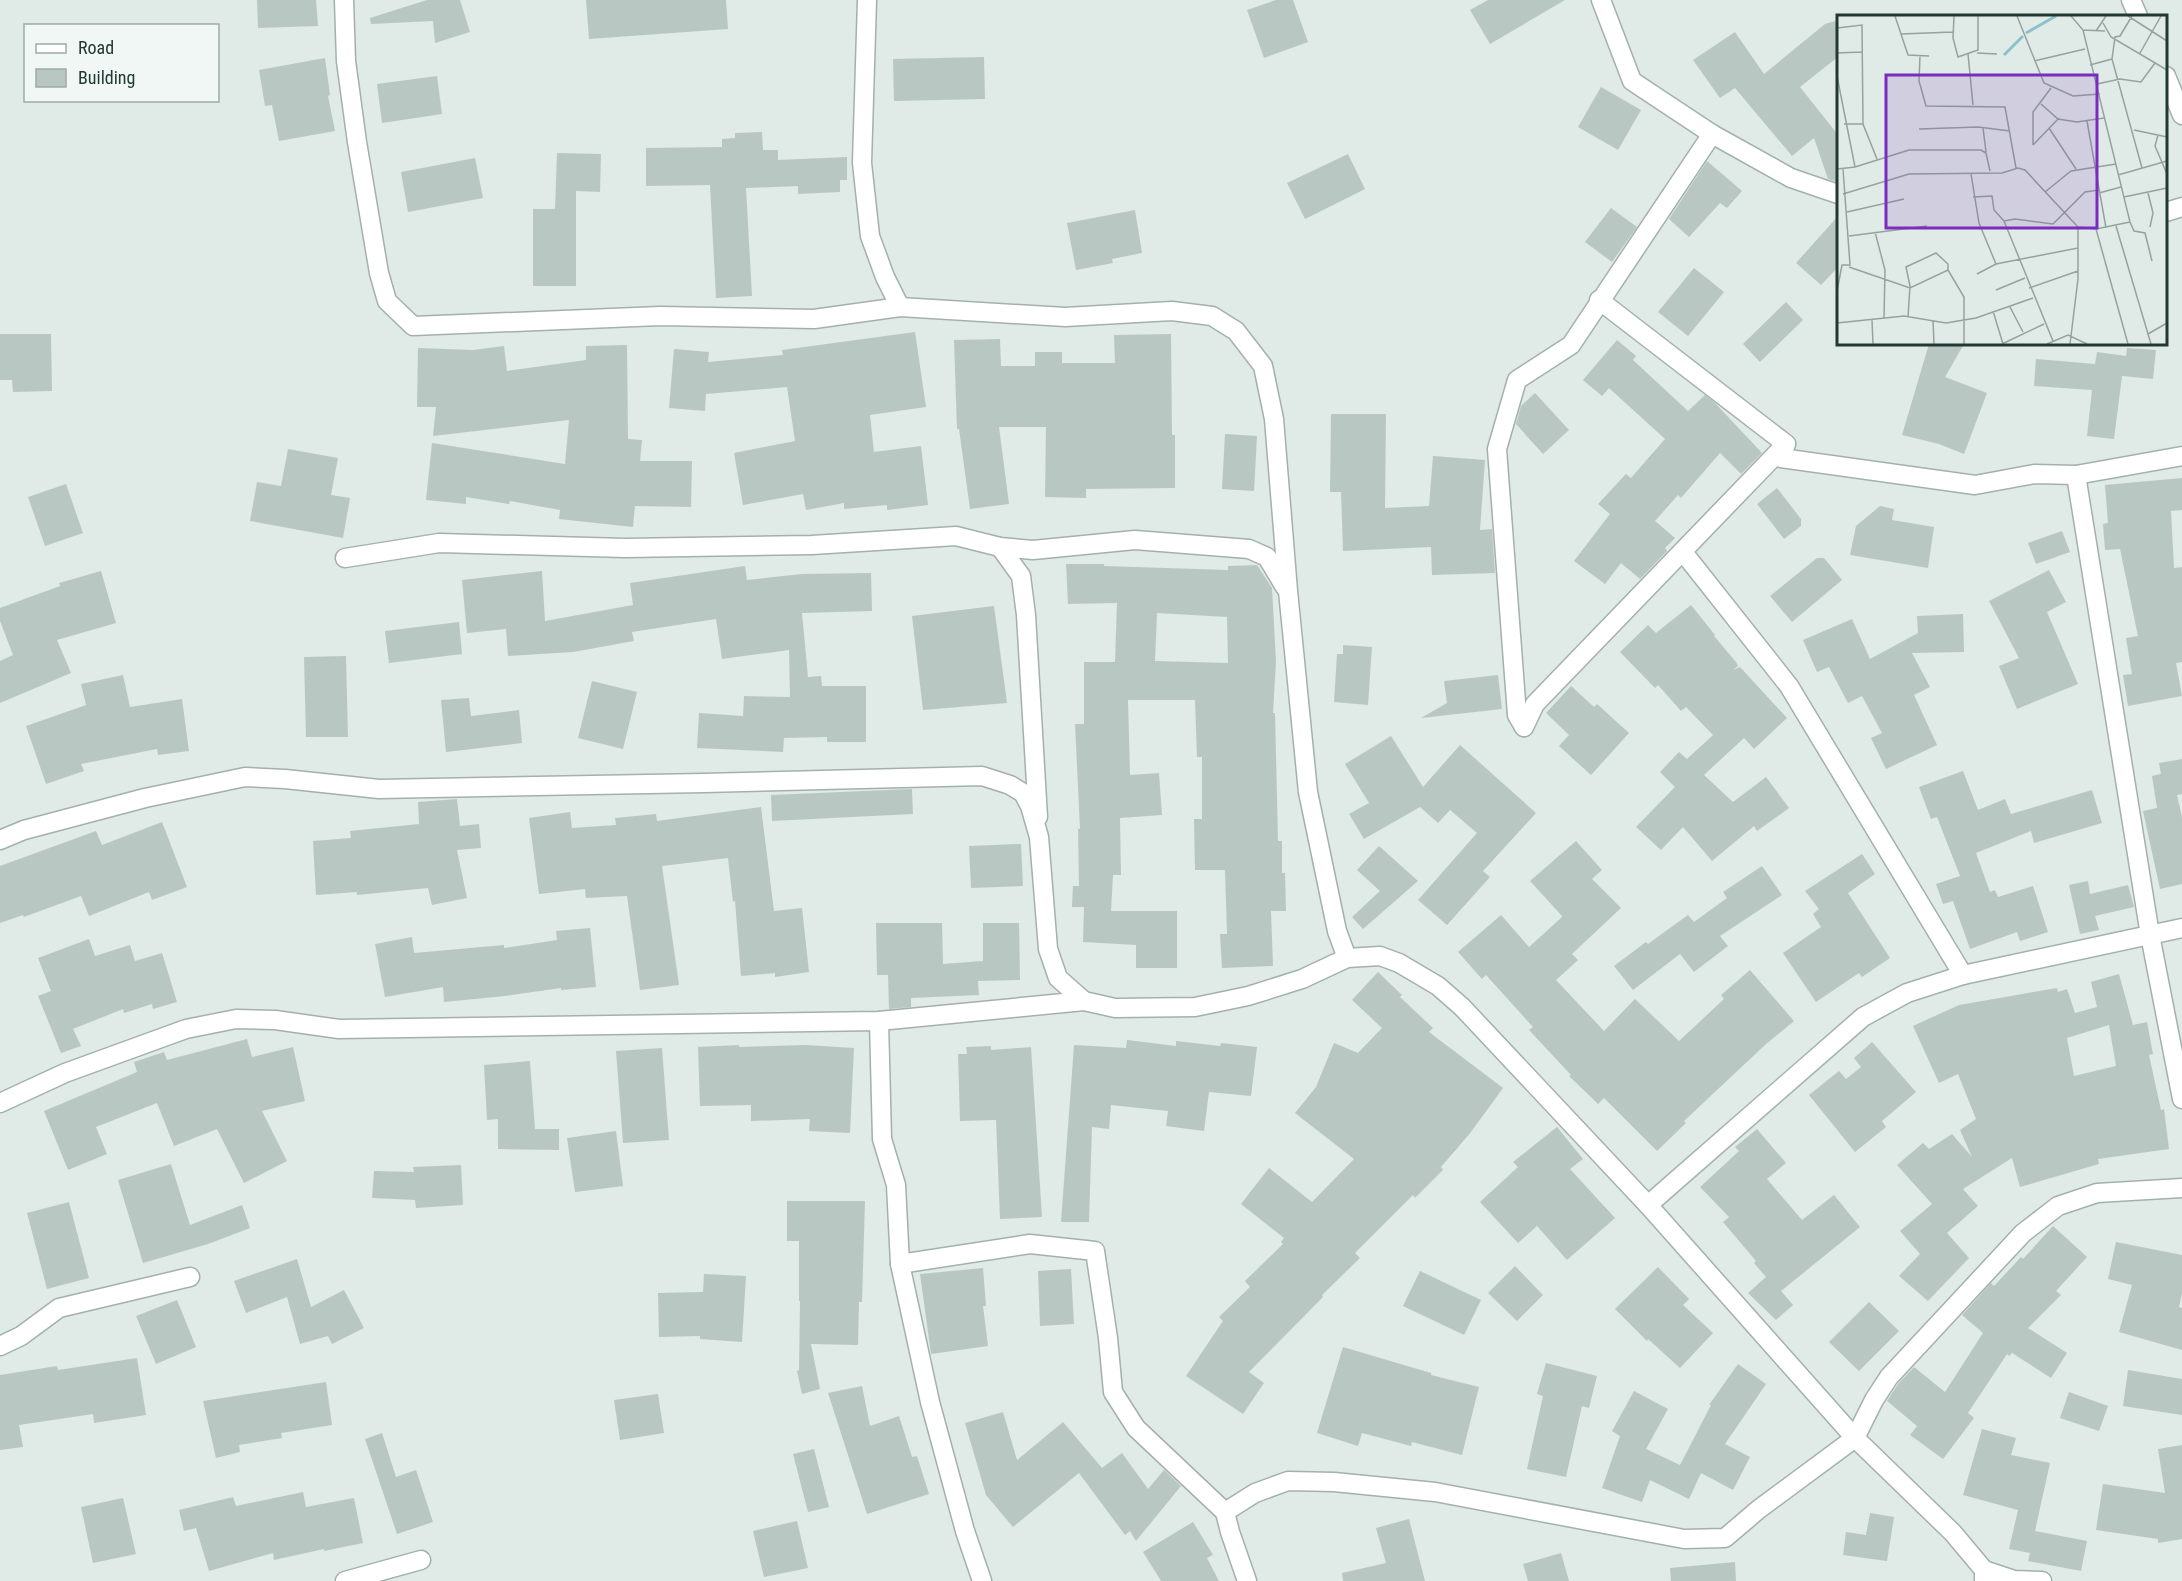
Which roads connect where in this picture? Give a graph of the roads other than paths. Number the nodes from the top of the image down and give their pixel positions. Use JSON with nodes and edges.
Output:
{"nodes":[{"id":1,"x":344,"y":0,"type":"edge"},
{"id":2,"x":867,"y":0,"type":"edge"},
{"id":3,"x":1601,"y":0,"type":"edge"},
{"id":4,"x":2131,"y":0,"type":"edge"},
{"id":5,"x":2138,"y":15,"type":"edge"},
{"id":6,"x":2167,"y":78,"type":"edge"},
{"id":7,"x":2179,"y":97,"type":"edge"},
{"id":8,"x":2182,"y":115,"type":"edge"},
{"id":9,"x":1712,"y":134,"type":"junction"},
{"id":10,"x":1837,"y":193,"type":"edge"},
{"id":11,"x":2182,"y":207,"type":"edge"},
{"id":12,"x":2167,"y":212,"type":"edge"},
{"id":13,"x":1599,"y":300,"type":"junction"},
{"id":14,"x":900,"y":307,"type":"junction"},
{"id":15,"x":1786,"y":444,"type":"junction"},
{"id":16,"x":2182,"y":456,"type":"edge"},
{"id":17,"x":2076,"y":475,"type":"junction"},
{"id":18,"x":1000,"y":547,"type":"junction"},
{"id":19,"x":1683,"y":552,"type":"junction"},
{"id":20,"x":345,"y":558,"type":"dead end"},
{"id":21,"x":1288,"y":591,"type":"junction"},
{"id":22,"x":1039,"y":837,"type":"junction"},
{"id":23,"x":0,"y":840,"type":"edge"},
{"id":24,"x":2182,"y":928,"type":"edge"},
{"id":25,"x":2150,"y":935,"type":"junction"},
{"id":26,"x":1347,"y":958,"type":"junction"},
{"id":27,"x":1963,"y":975,"type":"junction"},
{"id":28,"x":1084,"y":1001,"type":"junction"},
{"id":29,"x":879,"y":1021,"type":"junction"},
{"id":30,"x":2182,"y":1099,"type":"edge"},
{"id":31,"x":0,"y":1102,"type":"edge"},
{"id":32,"x":2182,"y":1188,"type":"edge"},
{"id":33,"x":1648,"y":1205,"type":"junction"},
{"id":34,"x":900,"y":1264,"type":"junction"},
{"id":35,"x":190,"y":1277,"type":"dead end"},
{"id":36,"x":0,"y":1346,"type":"edge"},
{"id":37,"x":1856,"y":1438,"type":"junction"},
{"id":38,"x":1225,"y":1512,"type":"junction"},
{"id":39,"x":421,"y":1560,"type":"dead end"},
{"id":40,"x":1984,"y":1575,"type":"edge"},
{"id":41,"x":345,"y":1581,"type":"edge"},
{"id":42,"x":982,"y":1581,"type":"edge"},
{"id":43,"x":1247,"y":1581,"type":"edge"},
{"id":44,"x":2042,"y":1581,"type":"edge"}],
"edges":[{"from":1,"to":14,"type":"street"},
{"from":2,"to":14,"type":"street"},
{"from":3,"to":9,"type":"street"},
{"from":4,"to":5,"type":"street"},
{"from":6,"to":7,"type":"street"},
{"from":7,"to":8,"type":"street"},
{"from":9,"to":10,"type":"street"},
{"from":9,"to":13,"type":"street"},
{"from":11,"to":12,"type":"street"},
{"from":13,"to":15,"type":"street"},
{"from":13,"to":19,"type":"street"},
{"from":14,"to":21,"type":"street"},
{"from":15,"to":17,"type":"street"},
{"from":15,"to":19,"type":"street"},
{"from":16,"to":17,"type":"street"},
{"from":17,"to":25,"type":"street"},
{"from":18,"to":20,"type":"street"},
{"from":18,"to":21,"type":"street"},
{"from":18,"to":22,"type":"street"},
{"from":19,"to":27,"type":"street"},
{"from":21,"to":26,"type":"street"},
{"from":22,"to":23,"type":"street"},
{"from":22,"to":28,"type":"street"},
{"from":24,"to":25,"type":"street"},
{"from":25,"to":27,"type":"street"},
{"from":25,"to":30,"type":"street"},
{"from":26,"to":28,"type":"street"},
{"from":26,"to":33,"type":"street"},
{"from":27,"to":33,"type":"street"},
{"from":28,"to":29,"type":"street"},
{"from":29,"to":31,"type":"street"},
{"from":29,"to":34,"type":"street"},
{"from":32,"to":37,"type":"street"},
{"from":33,"to":37,"type":"street"},
{"from":34,"to":38,"type":"street"},
{"from":34,"to":42,"type":"street"},
{"from":35,"to":36,"type":"street"},
{"from":37,"to":38,"type":"street"},
{"from":37,"to":40,"type":"street"},
{"from":38,"to":43,"type":"street"},
{"from":39,"to":41,"type":"street"},
{"from":40,"to":44,"type":"street"}]}
